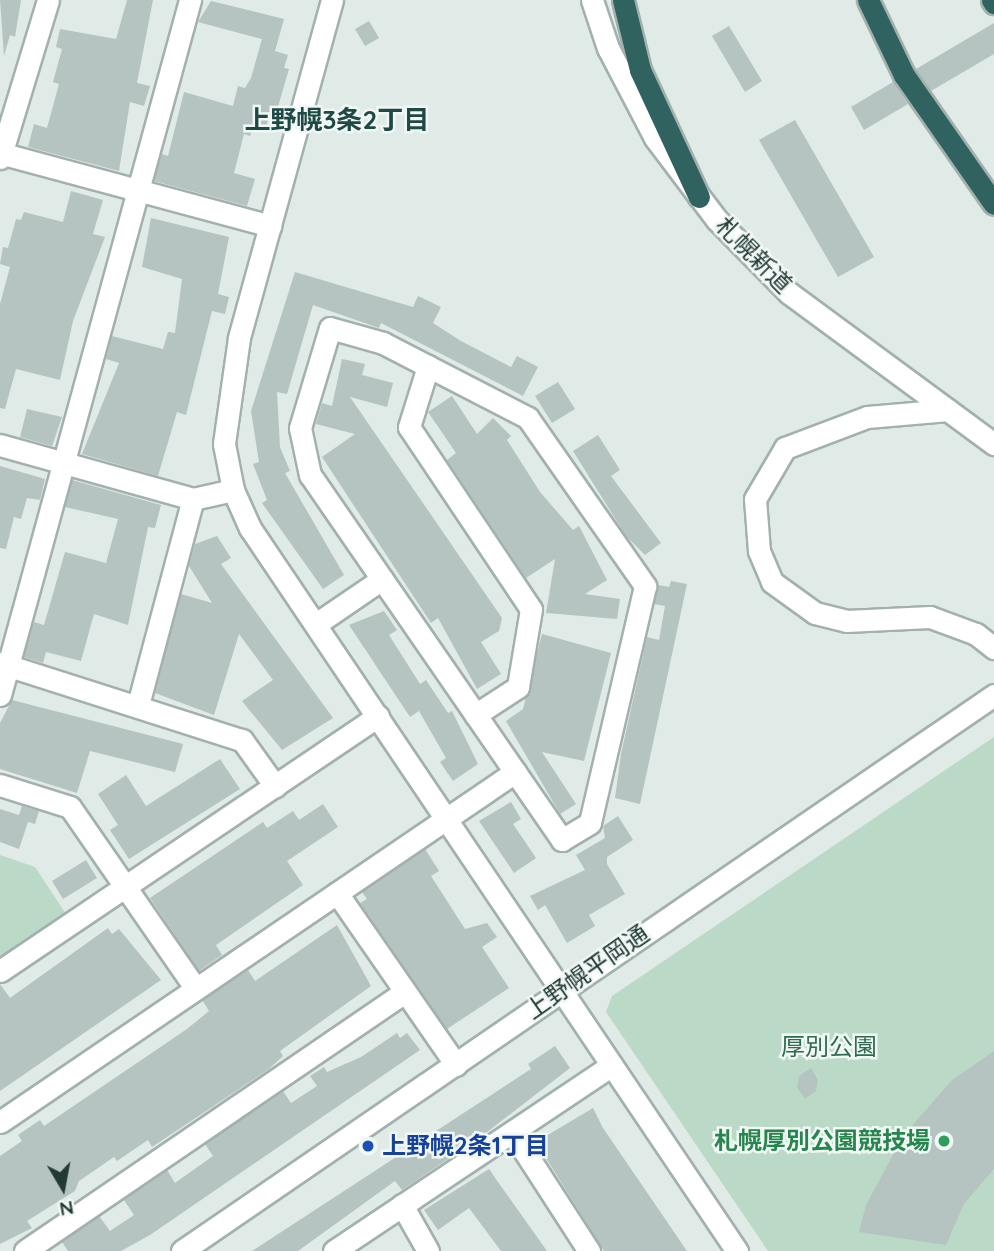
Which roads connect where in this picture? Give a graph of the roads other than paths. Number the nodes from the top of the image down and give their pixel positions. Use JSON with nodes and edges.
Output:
{"nodes":[{"id":1,"x":48,"y":0,"type":"edge"},
{"id":2,"x":190,"y":0,"type":"edge"},
{"id":3,"x":332,"y":0,"type":"edge"},
{"id":4,"x":592,"y":0,"type":"edge"},
{"id":5,"x":623,"y":0,"type":"edge"},
{"id":6,"x":868,"y":0,"type":"edge"},
{"id":7,"x":0,"y":155,"type":"edge"},
{"id":8,"x":137,"y":190,"type":"junction"},
{"id":9,"x":699,"y":197,"type":"junction"},
{"id":10,"x":994,"y":204,"type":"edge"},
{"id":11,"x":270,"y":226,"type":"junction"},
{"id":12,"x":428,"y":366,"type":"junction"},
{"id":13,"x":948,"y":410,"type":"junction"},
{"id":14,"x":994,"y":444,"type":"edge"},
{"id":15,"x":0,"y":445,"type":"edge"},
{"id":16,"x":64,"y":463,"type":"junction"},
{"id":17,"x":233,"y":490,"type":"junction"},
{"id":18,"x":193,"y":499,"type":"junction"},
{"id":19,"x":382,"y":579,"type":"junction"},
{"id":20,"x":316,"y":624,"type":"junction"},
{"id":21,"x":994,"y":648,"type":"edge"},
{"id":22,"x":4,"y":664,"type":"edge"},
{"id":23,"x":0,"y":695,"type":"edge"},
{"id":24,"x":994,"y":695,"type":"edge"},
{"id":25,"x":138,"y":705,"type":"junction"},
{"id":26,"x":475,"y":715,"type":"junction"},
{"id":27,"x":378,"y":716,"type":"junction"},
{"id":28,"x":515,"y":772,"type":"junction"},
{"id":29,"x":0,"y":785,"type":"edge"},
{"id":30,"x":275,"y":786,"type":"junction"},
{"id":31,"x":448,"y":818,"type":"junction"},
{"id":32,"x":126,"y":887,"type":"junction"},
{"id":33,"x":337,"y":893,"type":"junction"},
{"id":34,"x":0,"y":971,"type":"edge"},
{"id":35,"x":196,"y":989,"type":"junction"},
{"id":36,"x":560,"y":990,"type":"junction"},
{"id":37,"x":405,"y":992,"type":"junction"},
{"id":38,"x":456,"y":1065,"type":"junction"},
{"id":39,"x":612,"y":1065,"type":"junction"},
{"id":40,"x":0,"y":1122,"type":"edge"},
{"id":41,"x":512,"y":1132,"type":"junction"},
{"id":42,"x":402,"y":1205,"type":"junction"},
{"id":43,"x":25,"y":1251,"type":"edge"},
{"id":44,"x":182,"y":1251,"type":"edge"},
{"id":45,"x":334,"y":1251,"type":"edge"},
{"id":46,"x":428,"y":1251,"type":"edge"},
{"id":47,"x":589,"y":1251,"type":"edge"},
{"id":48,"x":737,"y":1251,"type":"edge"}],
"edges":[{"from":1,"to":7,"type":"street"},
{"from":2,"to":8,"type":"street"},
{"from":3,"to":11,"type":"street"},
{"from":4,"to":9,"type":"street","name":"札幌新道"},
{"from":5,"to":9,"type":"highway"},
{"from":6,"to":10,"type":"highway"},
{"from":7,"to":8,"type":"street"},
{"from":8,"to":11,"type":"street"},
{"from":8,"to":16,"type":"street"},
{"from":9,"to":13,"type":"street","name":"札幌新道"},
{"from":11,"to":17,"type":"street"},
{"from":12,"to":19,"type":"street"},
{"from":12,"to":26,"type":"street"},
{"from":12,"to":28,"type":"street"},
{"from":13,"to":14,"type":"street","name":"札幌新道"},
{"from":13,"to":21,"type":"street"},
{"from":15,"to":16,"type":"street"},
{"from":16,"to":18,"type":"street"},
{"from":16,"to":22,"type":"street"},
{"from":17,"to":18,"type":"street"},
{"from":17,"to":20,"type":"street"},
{"from":18,"to":25,"type":"street"},
{"from":19,"to":20,"type":"street"},
{"from":19,"to":26,"type":"street"},
{"from":20,"to":27,"type":"street"},
{"from":22,"to":23,"type":"street"},
{"from":22,"to":25,"type":"street"},
{"from":24,"to":36,"type":"street","name":"上野幌平岡通"},
{"from":25,"to":30,"type":"street"},
{"from":26,"to":28,"type":"street"},
{"from":27,"to":30,"type":"street"},
{"from":27,"to":31,"type":"street"},
{"from":28,"to":31,"type":"street"},
{"from":29,"to":32,"type":"street"},
{"from":30,"to":32,"type":"street"},
{"from":31,"to":33,"type":"street"},
{"from":31,"to":36,"type":"street"},
{"from":32,"to":34,"type":"street"},
{"from":32,"to":35,"type":"street"},
{"from":33,"to":35,"type":"street"},
{"from":33,"to":37,"type":"street"},
{"from":35,"to":40,"type":"street"},
{"from":36,"to":38,"type":"street","name":"上野幌平岡通"},
{"from":36,"to":39,"type":"street"},
{"from":37,"to":38,"type":"street"},
{"from":37,"to":43,"type":"street"},
{"from":38,"to":44,"type":"street","name":"上野幌平岡通"},
{"from":39,"to":41,"type":"street"},
{"from":39,"to":48,"type":"street"},
{"from":41,"to":42,"type":"street"},
{"from":41,"to":47,"type":"street"},
{"from":42,"to":45,"type":"street"},
{"from":42,"to":46,"type":"street"}]}
